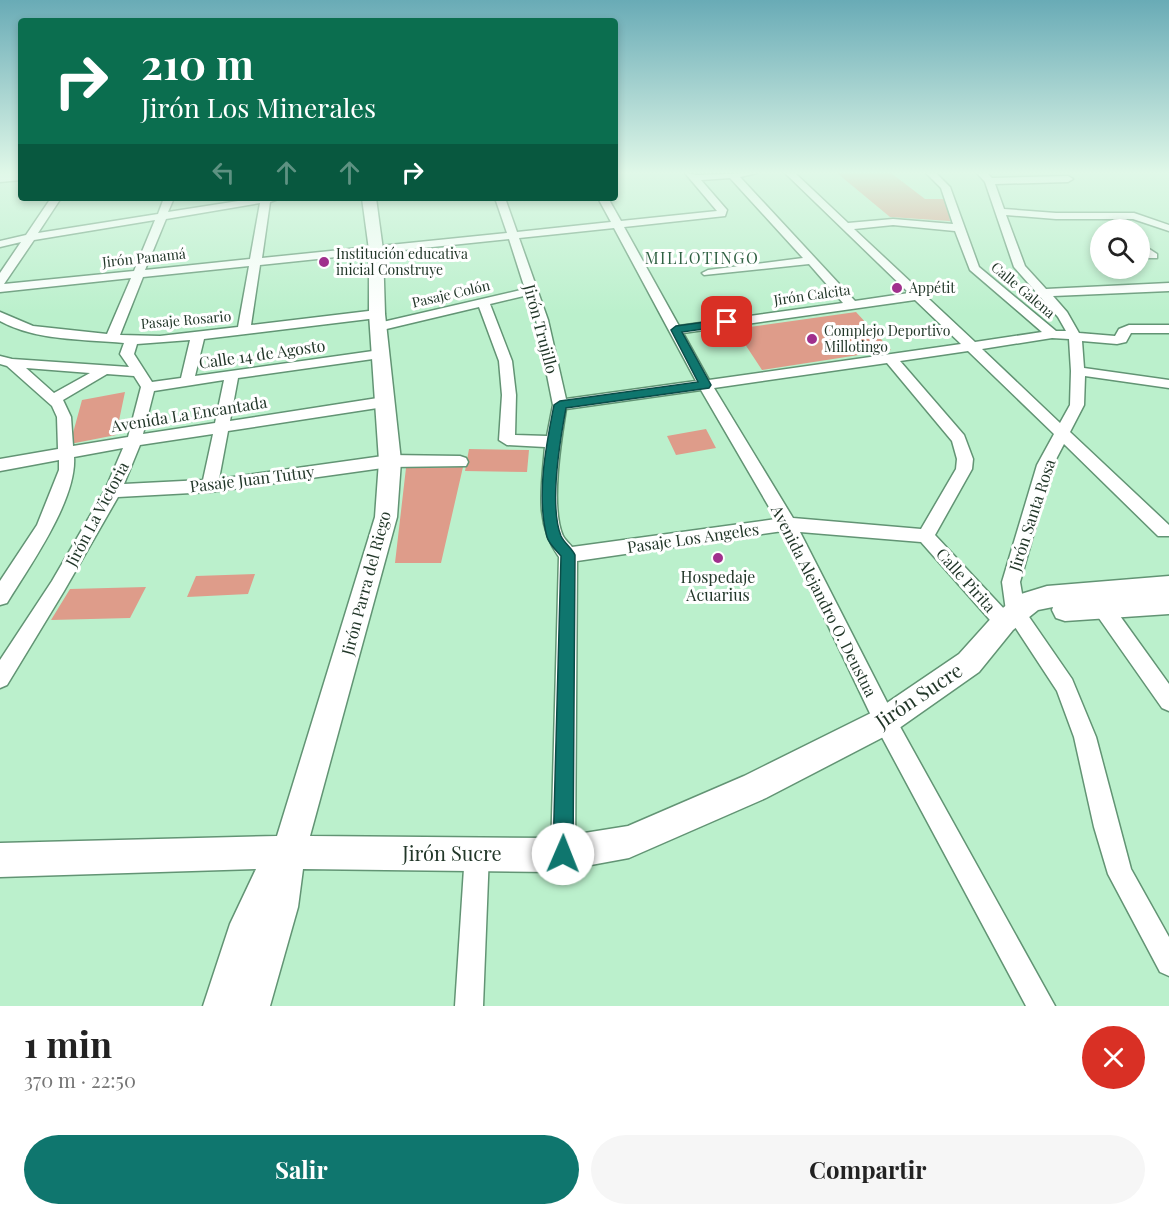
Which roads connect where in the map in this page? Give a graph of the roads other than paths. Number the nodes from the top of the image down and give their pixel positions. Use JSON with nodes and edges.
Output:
{"nodes":[{"id":1,"x":41,"y":220,"type":"edge"},
{"id":2,"x":143,"y":220,"type":"edge"},
{"id":3,"x":161,"y":220,"type":"edge"},
{"id":4,"x":265,"y":220,"type":"edge"},
{"id":5,"x":372,"y":220,"type":"edge"},
{"id":6,"x":508,"y":220,"type":"edge"},
{"id":7,"x":616,"y":220,"type":"edge"},
{"id":8,"x":670,"y":220,"type":"edge"},
{"id":9,"x":773,"y":220,"type":"edge"},
{"id":10,"x":841,"y":220,"type":"edge"},
{"id":11,"x":956,"y":220,"type":"edge"},
{"id":12,"x":1003,"y":220,"type":"edge"},
{"id":13,"x":1148,"y":220,"type":"edge"},
{"id":14,"x":619,"y":226,"type":"junction"},
{"id":15,"x":848,"y":226,"type":"junction"},
{"id":16,"x":958,"y":228,"type":"junction"},
{"id":17,"x":1169,"y":228,"type":"edge"},
{"id":18,"x":513,"y":235,"type":"junction"},
{"id":19,"x":30,"y":237,"type":"junction"},
{"id":20,"x":0,"y":244,"type":"edge"},
{"id":21,"x":376,"y":250,"type":"junction"},
{"id":22,"x":1150,"y":253,"type":"edge"},
{"id":23,"x":0,"y":255,"type":"edge"},
{"id":24,"x":1154,"y":256,"type":"dead end"},
{"id":25,"x":810,"y":261,"type":"junction"},
{"id":26,"x":256,"y":262,"type":"junction"},
{"id":27,"x":12,"y":265,"type":"junction"},
{"id":28,"x":139,"y":273,"type":"junction"},
{"id":29,"x":708,"y":273,"type":"dead end"},
{"id":30,"x":0,"y":282,"type":"edge"},
{"id":31,"x":1169,"y":287,"type":"edge"},
{"id":32,"x":0,"y":288,"type":"edge"},
{"id":33,"x":531,"y":291,"type":"junction"},
{"id":34,"x":1045,"y":293,"type":"junction"},
{"id":35,"x":916,"y":296,"type":"junction"},
{"id":36,"x":483,"y":302,"type":"junction"},
{"id":37,"x":852,"y":305,"type":"junction"},
{"id":38,"x":0,"y":316,"type":"edge"},
{"id":39,"x":378,"y":320,"type":"junction"},
{"id":40,"x":1169,"y":329,"type":"edge"},
{"id":41,"x":244,"y":330,"type":"junction"},
{"id":42,"x":676,"y":330,"type":"junction"},
{"id":43,"x":1052,"y":334,"type":"junction"},
{"id":44,"x":198,"y":335,"type":"junction"},
{"id":45,"x":1075,"y":336,"type":"junction"},
{"id":46,"x":112,"y":338,"type":"junction"},
{"id":47,"x":132,"y":340,"type":"junction"},
{"id":48,"x":971,"y":347,"type":"junction"},
{"id":49,"x":380,"y":354,"type":"junction"},
{"id":50,"x":891,"y":359,"type":"junction"},
{"id":51,"x":6,"y":362,"type":"edge"},
{"id":52,"x":104,"y":370,"type":"junction"},
{"id":53,"x":1078,"y":371,"type":"junction"},
{"id":54,"x":139,"y":372,"type":"junction"},
{"id":55,"x":232,"y":375,"type":"junction"},
{"id":56,"x":187,"y":382,"type":"junction"},
{"id":57,"x":1169,"y":384,"type":"edge"},
{"id":58,"x":705,"y":385,"type":"junction"},
{"id":59,"x":148,"y":387,"type":"junction"},
{"id":60,"x":53,"y":400,"type":"junction"},
{"id":61,"x":384,"y":402,"type":"junction"},
{"id":62,"x":560,"y":405,"type":"junction"},
{"id":63,"x":222,"y":427,"type":"junction"},
{"id":64,"x":1062,"y":432,"type":"junction"},
{"id":65,"x":134,"y":441,"type":"junction"},
{"id":66,"x":553,"y":442,"type":"junction"},
{"id":67,"x":65,"y":452,"type":"junction"},
{"id":68,"x":390,"y":461,"type":"junction"},
{"id":69,"x":460,"y":462,"type":"dead end"},
{"id":70,"x":0,"y":465,"type":"edge"},
{"id":71,"x":210,"y":486,"type":"junction"},
{"id":72,"x":113,"y":491,"type":"junction"},
{"id":73,"x":788,"y":524,"type":"junction"},
{"id":74,"x":1164,"y":531,"type":"dead end"},
{"id":75,"x":926,"y":536,"type":"junction"},
{"id":76,"x":568,"y":555,"type":"junction"},
{"id":77,"x":1169,"y":587,"type":"edge"},
{"id":78,"x":0,"y":597,"type":"edge"},
{"id":79,"x":1169,"y":603,"type":"edge"},
{"id":80,"x":1102,"y":608,"type":"junction"},
{"id":81,"x":1010,"y":618,"type":"junction"},
{"id":82,"x":0,"y":678,"type":"edge"},
{"id":83,"x":1169,"y":701,"type":"edge"},
{"id":84,"x":885,"y":721,"type":"junction"},
{"id":85,"x":289,"y":852,"type":"junction"},
{"id":86,"x":477,"y":854,"type":"junction"},
{"id":87,"x":563,"y":854,"type":"junction"},
{"id":88,"x":0,"y":860,"type":"edge"},
{"id":89,"x":1169,"y":963,"type":"edge"},
{"id":90,"x":222,"y":1006,"type":"edge"},
{"id":91,"x":251,"y":1006,"type":"edge"},
{"id":92,"x":469,"y":1006,"type":"edge"},
{"id":93,"x":1041,"y":1006,"type":"edge"}],
"edges":[{"from":1,"to":19,"type":"street"},
{"from":2,"to":19,"type":"street"},
{"from":3,"to":28,"type":"street"},
{"from":4,"to":26,"type":"street"},
{"from":5,"to":21,"type":"street","name":"Jirón Parra del Riego"},
{"from":6,"to":18,"type":"street","name":"Jirón Trujillo"},
{"from":7,"to":14,"type":"street","name":"Avenida Alejandro O. Deustua"},
{"from":8,"to":14,"type":"street","name":"Jirón Panamá"},
{"from":9,"to":25,"type":"street"},
{"from":10,"to":15,"type":"street"},
{"from":11,"to":16,"type":"street","name":"Calle Galena"},
{"from":12,"to":34,"type":"street","name":"Jirón Santa Rosa"},
{"from":13,"to":17,"type":"street"},
{"from":14,"to":18,"type":"street","name":"Jirón Panamá"},
{"from":14,"to":42,"type":"street","name":"Avenida Alejandro O. Deustua"},
{"from":15,"to":16,"type":"street"},
{"from":15,"to":35,"type":"street"},
{"from":16,"to":43,"type":"street","name":"Calle Galena"},
{"from":18,"to":21,"type":"street","name":"Jirón Panamá"},
{"from":18,"to":33,"type":"street","name":"Jirón Trujillo"},
{"from":19,"to":20,"type":"street"},
{"from":19,"to":27,"type":"street"},
{"from":21,"to":26,"type":"street","name":"Jirón Panamá"},
{"from":21,"to":39,"type":"street","name":"Jirón Parra del Riego"},
{"from":22,"to":24,"type":"street"},
{"from":23,"to":27,"type":"street"},
{"from":25,"to":29,"type":"street"},
{"from":25,"to":37,"type":"street"},
{"from":26,"to":28,"type":"street","name":"Jirón Panamá"},
{"from":26,"to":41,"type":"street"},
{"from":27,"to":30,"type":"street"},
{"from":28,"to":32,"type":"street","name":"Jirón Panamá"},
{"from":28,"to":46,"type":"street"},
{"from":31,"to":34,"type":"street"},
{"from":33,"to":36,"type":"street","name":"Pasaje Colón"},
{"from":33,"to":62,"type":"street","name":"Jirón Trujillo"},
{"from":34,"to":45,"type":"street","name":"Jirón Santa Rosa"},
{"from":35,"to":37,"type":"street","name":"Jirón Calcita"},
{"from":35,"to":48,"type":"street"},
{"from":36,"to":39,"type":"street","name":"Pasaje Colón"},
{"from":36,"to":66,"type":"street"},
{"from":37,"to":42,"type":"street","name":"Jirón Calcita"},
{"from":38,"to":46,"type":"street","name":"Pasaje Rosario"},
{"from":39,"to":41,"type":"street","name":"Pasaje Rosario"},
{"from":39,"to":49,"type":"street","name":"Jirón Parra del Riego"},
{"from":40,"to":45,"type":"street"},
{"from":41,"to":44,"type":"street","name":"Pasaje Rosario"},
{"from":42,"to":58,"type":"street","name":"Avenida Alejandro O. Deustua"},
{"from":43,"to":45,"type":"street"},
{"from":43,"to":48,"type":"street"},
{"from":44,"to":47,"type":"street","name":"Pasaje Rosario"},
{"from":44,"to":56,"type":"street"},
{"from":45,"to":53,"type":"street","name":"Jirón Santa Rosa"},
{"from":46,"to":47,"type":"street","name":"Pasaje Rosario"},
{"from":47,"to":54,"type":"street"},
{"from":48,"to":50,"type":"street"},
{"from":48,"to":64,"type":"street"},
{"from":49,"to":55,"type":"street","name":"Calle 14 de Agosto"},
{"from":49,"to":61,"type":"street","name":"Jirón Parra del Riego"},
{"from":50,"to":58,"type":"street"},
{"from":50,"to":75,"type":"street","name":"Calle Pirita"},
{"from":51,"to":52,"type":"street"},
{"from":51,"to":60,"type":"street"},
{"from":52,"to":54,"type":"street"},
{"from":52,"to":60,"type":"street"},
{"from":53,"to":57,"type":"street"},
{"from":53,"to":64,"type":"street","name":"Jirón Santa Rosa"},
{"from":54,"to":59,"type":"street"},
{"from":55,"to":56,"type":"street","name":"Calle 14 de Agosto"},
{"from":55,"to":63,"type":"street"},
{"from":56,"to":59,"type":"street","name":"Calle 14 de Agosto"},
{"from":58,"to":62,"type":"street"},
{"from":58,"to":73,"type":"street","name":"Avenida Alejandro O. Deustua"},
{"from":59,"to":65,"type":"street","name":"Jirón La Victoria"},
{"from":60,"to":67,"type":"street"},
{"from":61,"to":63,"type":"street","name":"Avenida La Encantada"},
{"from":61,"to":68,"type":"street","name":"Jirón Parra del Riego"},
{"from":62,"to":66,"type":"street","name":"Jirón Trujillo"},
{"from":63,"to":65,"type":"street","name":"Avenida La Encantada"},
{"from":63,"to":71,"type":"street"},
{"from":64,"to":74,"type":"street"},
{"from":64,"to":81,"type":"street","name":"Jirón Santa Rosa"},
{"from":65,"to":67,"type":"street","name":"Avenida La Encantada"},
{"from":65,"to":72,"type":"street","name":"Jirón La Victoria"},
{"from":66,"to":76,"type":"street","name":"Jirón Trujillo"},
{"from":67,"to":70,"type":"street","name":"Avenida La Encantada"},
{"from":67,"to":78,"type":"street"},
{"from":68,"to":69,"type":"street","name":"Pasaje Juan Tutuy"},
{"from":68,"to":71,"type":"street","name":"Pasaje Juan Tutuy"},
{"from":68,"to":85,"type":"street","name":"Jirón Parra del Riego"},
{"from":71,"to":72,"type":"street","name":"Pasaje Juan Tutuy"},
{"from":72,"to":82,"type":"street","name":"Jirón La Victoria"},
{"from":73,"to":75,"type":"street","name":"Pasaje Los Angeles"},
{"from":73,"to":76,"type":"street","name":"Pasaje Los Angeles"},
{"from":73,"to":84,"type":"street","name":"Avenida Alejandro O. Deustua"},
{"from":75,"to":81,"type":"street","name":"Calle Pirita"},
{"from":76,"to":87,"type":"street"},
{"from":77,"to":81,"type":"street","name":"Jirón Sucre"},
{"from":79,"to":80,"type":"street"},
{"from":80,"to":81,"type":"street"},
{"from":80,"to":83,"type":"street"},
{"from":81,"to":84,"type":"street","name":"Jirón Sucre"},
{"from":81,"to":89,"type":"street","name":"Jirón Santa Rosa"},
{"from":84,"to":87,"type":"street","name":"Jirón Sucre"},
{"from":84,"to":93,"type":"street","name":"Avenida Alejandro O. Deustua"},
{"from":85,"to":86,"type":"street","name":"Jirón Sucre"},
{"from":85,"to":88,"type":"street","name":"Jirón Sucre"},
{"from":85,"to":90,"type":"street","name":"Jirón Parra del Riego"},
{"from":85,"to":91,"type":"street","name":"Jirón Parra del Riego"},
{"from":86,"to":87,"type":"street","name":"Jirón Sucre"},
{"from":86,"to":92,"type":"street"}]}
